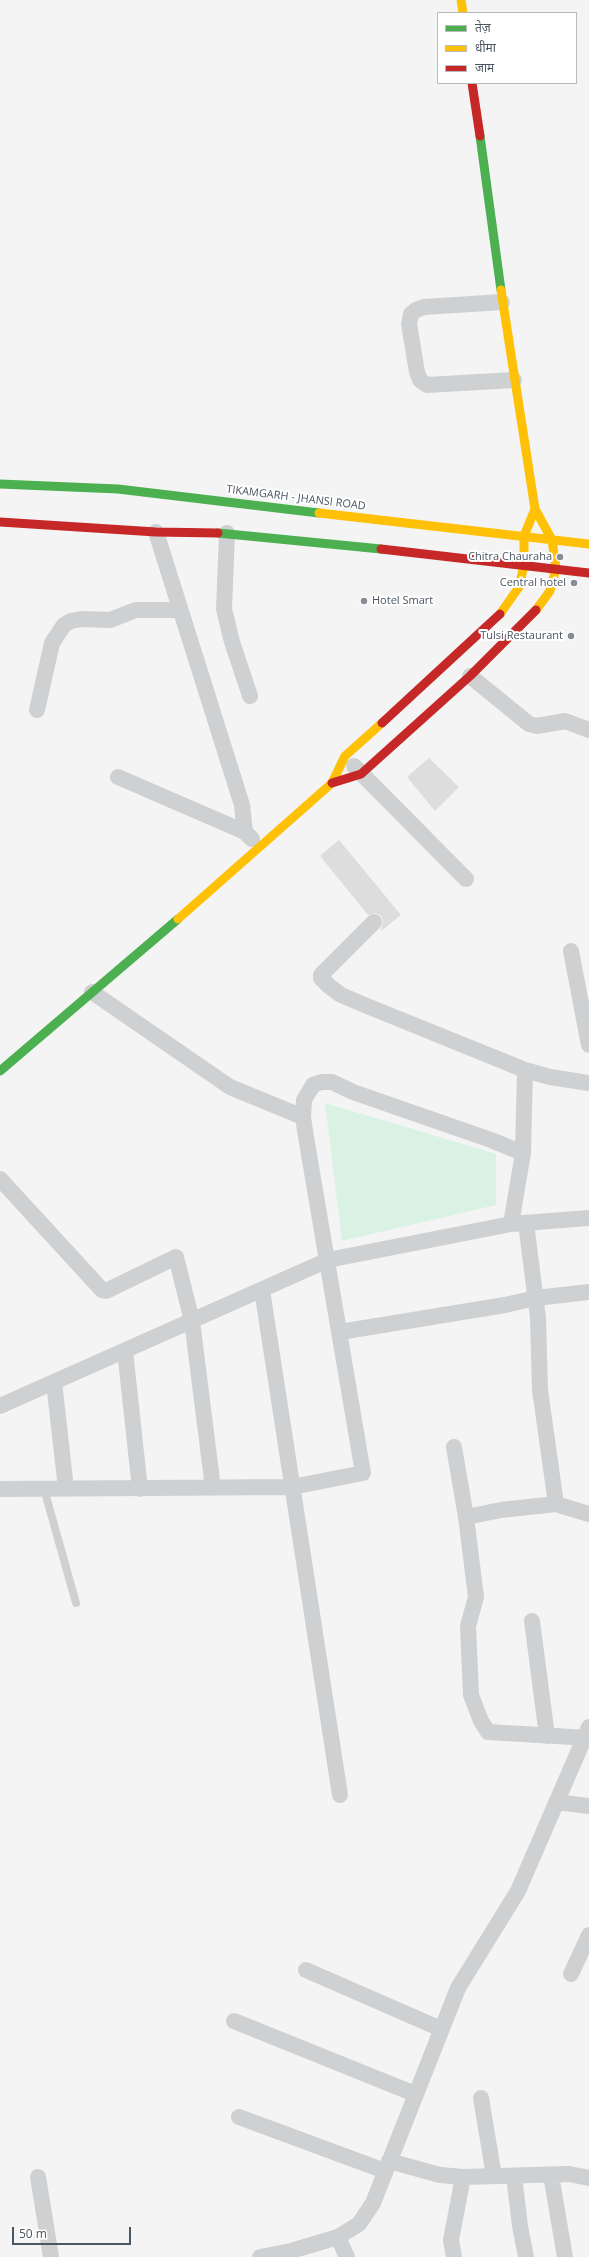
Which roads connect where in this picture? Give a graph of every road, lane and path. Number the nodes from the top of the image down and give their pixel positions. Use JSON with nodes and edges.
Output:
{"nodes":[{"id":1,"x":461,"y":0,"type":"edge"},
{"id":2,"x":462,"y":12,"type":"edge"},
{"id":3,"x":472,"y":84,"type":"edge"},
{"id":4,"x":502,"y":302,"type":"junction"},
{"id":5,"x":514,"y":380,"type":"junction"},
{"id":6,"x":0,"y":484,"type":"edge"},
{"id":7,"x":535,"y":509,"type":"junction"},
{"id":8,"x":0,"y":522,"type":"edge"},
{"id":9,"x":156,"y":532,"type":"junction"},
{"id":10,"x":227,"y":533,"type":"junction"},
{"id":11,"x":524,"y":536,"type":"junction"},
{"id":12,"x":552,"y":540,"type":"junction"},
{"id":13,"x":589,"y":544,"type":"edge"},
{"id":14,"x":524,"y":565,"type":"junction"},
{"id":15,"x":556,"y":568,"type":"junction"},
{"id":16,"x":589,"y":573,"type":"edge"},
{"id":17,"x":179,"y":610,"type":"junction"},
{"id":18,"x":470,"y":676,"type":"junction"},
{"id":19,"x":250,"y":696,"type":"dead end"},
{"id":20,"x":37,"y":710,"type":"dead end"},
{"id":21,"x":589,"y":730,"type":"edge"},
{"id":22,"x":345,"y":756,"type":"junction"},
{"id":23,"x":361,"y":774,"type":"junction"},
{"id":24,"x":118,"y":777,"type":"dead end"},
{"id":25,"x":332,"y":783,"type":"junction"},
{"id":26,"x":245,"y":832,"type":"junction"},
{"id":27,"x":260,"y":848,"type":"junction"},
{"id":28,"x":466,"y":879,"type":"dead end"},
{"id":29,"x":374,"y":922,"type":"dead end"},
{"id":30,"x":571,"y":951,"type":"dead end"},
{"id":31,"x":92,"y":992,"type":"junction"},
{"id":32,"x":589,"y":1045,"type":"edge"},
{"id":33,"x":525,"y":1070,"type":"junction"},
{"id":34,"x":0,"y":1071,"type":"edge"},
{"id":35,"x":589,"y":1083,"type":"edge"},
{"id":36,"x":303,"y":1117,"type":"junction"},
{"id":37,"x":523,"y":1153,"type":"junction"},
{"id":38,"x":0,"y":1179,"type":"edge"},
{"id":39,"x":589,"y":1218,"type":"edge"},
{"id":40,"x":518,"y":1224,"type":"junction"},
{"id":41,"x":328,"y":1260,"type":"junction"},
{"id":42,"x":262,"y":1290,"type":"junction"},
{"id":43,"x":589,"y":1292,"type":"edge"},
{"id":44,"x":536,"y":1298,"type":"junction"},
{"id":45,"x":192,"y":1321,"type":"junction"},
{"id":46,"x":340,"y":1332,"type":"junction"},
{"id":47,"x":125,"y":1351,"type":"junction"},
{"id":48,"x":54,"y":1382,"type":"junction"},
{"id":49,"x":0,"y":1406,"type":"edge"},
{"id":50,"x":454,"y":1447,"type":"dead end"},
{"id":51,"x":292,"y":1487,"type":"junction"},
{"id":52,"x":213,"y":1488,"type":"junction"},
{"id":53,"x":0,"y":1489,"type":"edge"},
{"id":54,"x":44,"y":1489,"type":"junction"},
{"id":55,"x":66,"y":1489,"type":"junction"},
{"id":56,"x":140,"y":1489,"type":"junction"},
{"id":57,"x":556,"y":1504,"type":"junction"},
{"id":58,"x":589,"y":1514,"type":"edge"},
{"id":59,"x":466,"y":1517,"type":"junction"},
{"id":60,"x":76,"y":1603,"type":"dead end"},
{"id":61,"x":532,"y":1621,"type":"dead end"},
{"id":62,"x":587,"y":1734,"type":"edge"},
{"id":63,"x":547,"y":1736,"type":"junction"},
{"id":64,"x":340,"y":1795,"type":"dead end"},
{"id":65,"x":556,"y":1802,"type":"junction"},
{"id":66,"x":589,"y":1806,"type":"edge"},
{"id":67,"x":589,"y":1935,"type":"edge"},
{"id":68,"x":306,"y":1970,"type":"dead end"},
{"id":69,"x":571,"y":1974,"type":"dead end"},
{"id":70,"x":234,"y":2021,"type":"dead end"},
{"id":71,"x":441,"y":2030,"type":"junction"},
{"id":72,"x":415,"y":2094,"type":"junction"},
{"id":73,"x":482,"y":2098,"type":"dead end"},
{"id":74,"x":239,"y":2117,"type":"dead end"},
{"id":75,"x":387,"y":2166,"type":"junction"},
{"id":76,"x":551,"y":2175,"type":"junction"},
{"id":77,"x":494,"y":2176,"type":"junction"},
{"id":78,"x":514,"y":2176,"type":"junction"},
{"id":79,"x":463,"y":2177,"type":"junction"},
{"id":80,"x":38,"y":2178,"type":"dead end"},
{"id":81,"x":589,"y":2178,"type":"edge"},
{"id":82,"x":338,"y":2237,"type":"junction"},
{"id":83,"x":51,"y":2257,"type":"edge"},
{"id":84,"x":260,"y":2257,"type":"edge"},
{"id":85,"x":347,"y":2257,"type":"edge"},
{"id":86,"x":454,"y":2257,"type":"edge"},
{"id":87,"x":526,"y":2257,"type":"edge"},
{"id":88,"x":565,"y":2257,"type":"edge"}],
"edges":[{"from":1,"to":2,"type":"street"},
{"from":3,"to":4,"type":"street"},
{"from":4,"to":5,"type":"street"},
{"from":4,"to":5,"type":"street"},
{"from":5,"to":7,"type":"street"},
{"from":6,"to":11,"type":"street","name":"TIKAMGARH - JHANSI ROAD"},
{"from":7,"to":11,"type":"street"},
{"from":7,"to":12,"type":"street"},
{"from":8,"to":9,"type":"street"},
{"from":9,"to":10,"type":"street"},
{"from":9,"to":17,"type":"street"},
{"from":10,"to":14,"type":"street"},
{"from":10,"to":19,"type":"street"},
{"from":11,"to":12,"type":"street","name":"TIKAMGARH - JHANSI ROAD"},
{"from":11,"to":14,"type":"street"},
{"from":12,"to":13,"type":"street","name":"TIKAMGARH - JHANSI ROAD"},
{"from":12,"to":15,"type":"street"},
{"from":14,"to":15,"type":"street"},
{"from":14,"to":22,"type":"street"},
{"from":15,"to":16,"type":"street"},
{"from":15,"to":18,"type":"street"},
{"from":17,"to":20,"type":"street"},
{"from":17,"to":26,"type":"street"},
{"from":18,"to":21,"type":"street"},
{"from":18,"to":23,"type":"street"},
{"from":22,"to":23,"type":"street"},
{"from":22,"to":25,"type":"street"},
{"from":23,"to":25,"type":"street"},
{"from":23,"to":28,"type":"street"},
{"from":24,"to":26,"type":"street"},
{"from":25,"to":27,"type":"street"},
{"from":26,"to":27,"type":"street"},
{"from":27,"to":31,"type":"street"},
{"from":29,"to":33,"type":"street"},
{"from":30,"to":32,"type":"street"},
{"from":31,"to":34,"type":"street"},
{"from":31,"to":36,"type":"street"},
{"from":33,"to":35,"type":"street"},
{"from":33,"to":37,"type":"street"},
{"from":36,"to":37,"type":"street"},
{"from":36,"to":41,"type":"street"},
{"from":37,"to":40,"type":"street"},
{"from":38,"to":45,"type":"street"},
{"from":39,"to":40,"type":"street"},
{"from":40,"to":41,"type":"street"},
{"from":40,"to":44,"type":"street"},
{"from":41,"to":42,"type":"street"},
{"from":41,"to":46,"type":"street"},
{"from":42,"to":45,"type":"street"},
{"from":42,"to":51,"type":"street"},
{"from":43,"to":44,"type":"street"},
{"from":44,"to":46,"type":"street"},
{"from":44,"to":57,"type":"street"},
{"from":45,"to":47,"type":"street"},
{"from":45,"to":52,"type":"street"},
{"from":46,"to":51,"type":"street"},
{"from":47,"to":48,"type":"street"},
{"from":47,"to":56,"type":"street"},
{"from":48,"to":49,"type":"street"},
{"from":48,"to":55,"type":"street"},
{"from":50,"to":59,"type":"street"},
{"from":51,"to":52,"type":"street"},
{"from":51,"to":64,"type":"street"},
{"from":52,"to":56,"type":"street"},
{"from":53,"to":54,"type":"street"},
{"from":54,"to":55,"type":"street"},
{"from":54,"to":60,"type":"lane"},
{"from":55,"to":56,"type":"street"},
{"from":57,"to":58,"type":"street"},
{"from":57,"to":59,"type":"street"},
{"from":59,"to":63,"type":"street"},
{"from":61,"to":63,"type":"street"},
{"from":62,"to":63,"type":"street"},
{"from":62,"to":65,"type":"street"},
{"from":65,"to":66,"type":"street"},
{"from":65,"to":71,"type":"street"},
{"from":67,"to":69,"type":"street"},
{"from":68,"to":71,"type":"street"},
{"from":70,"to":72,"type":"street"},
{"from":71,"to":72,"type":"street"},
{"from":72,"to":75,"type":"street"},
{"from":73,"to":77,"type":"street"},
{"from":74,"to":75,"type":"street"},
{"from":75,"to":79,"type":"street"},
{"from":75,"to":82,"type":"street"},
{"from":76,"to":78,"type":"street"},
{"from":76,"to":81,"type":"street"},
{"from":76,"to":88,"type":"street"},
{"from":77,"to":78,"type":"street"},
{"from":77,"to":79,"type":"street"},
{"from":78,"to":87,"type":"street"},
{"from":79,"to":86,"type":"street"},
{"from":80,"to":83,"type":"street"},
{"from":82,"to":84,"type":"street"},
{"from":82,"to":85,"type":"street"}]}
